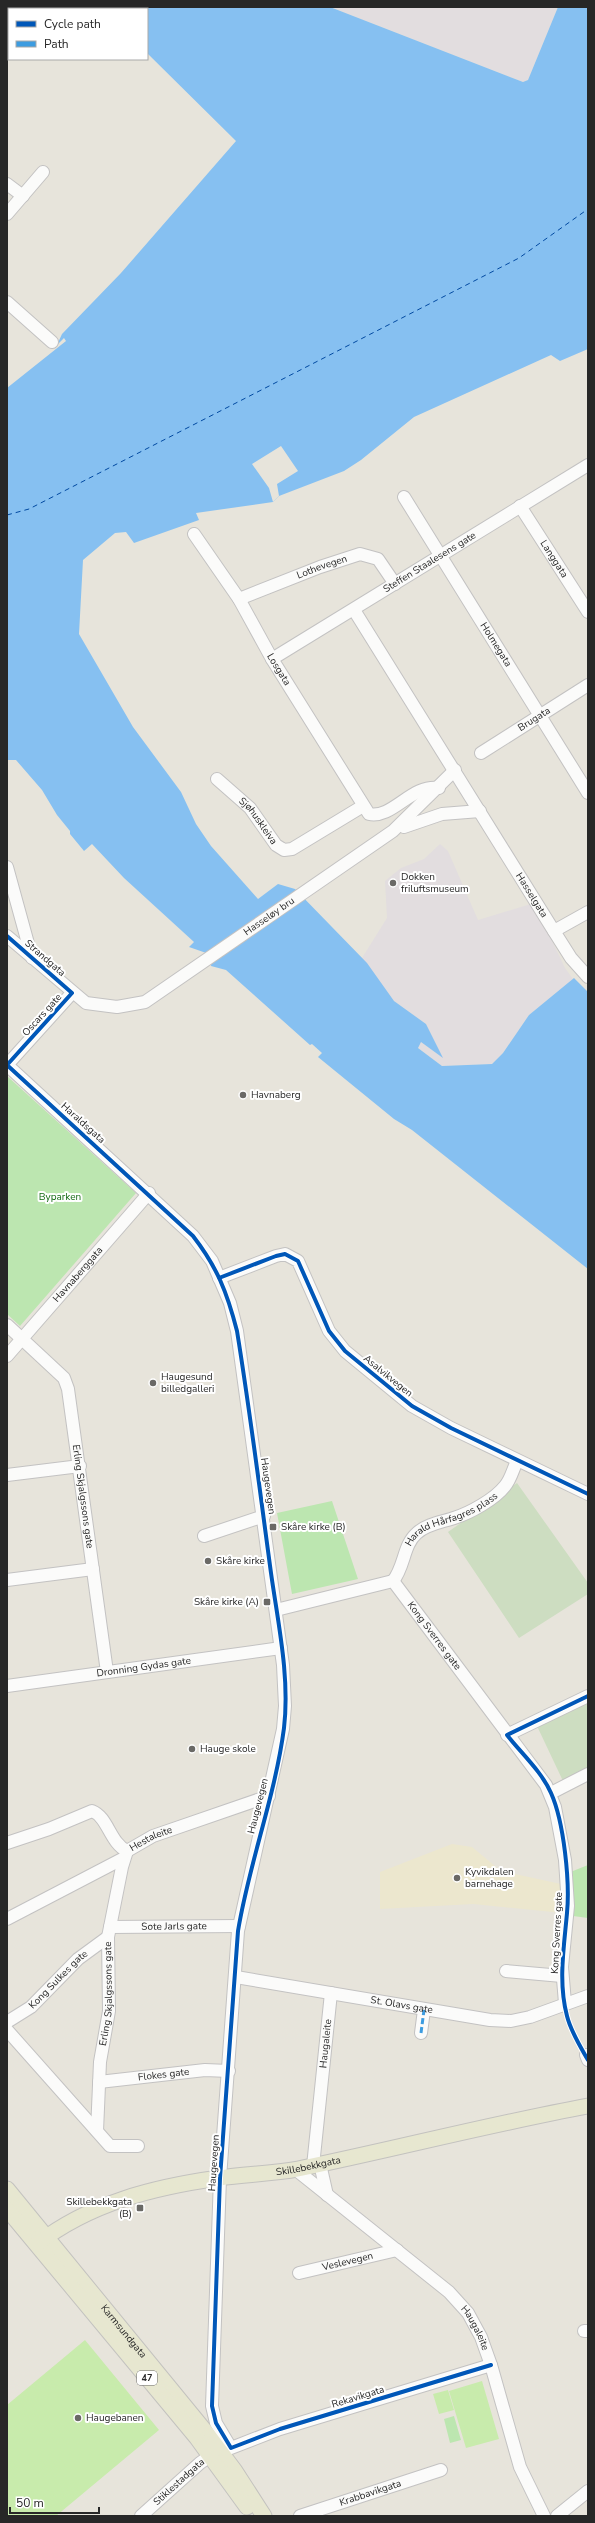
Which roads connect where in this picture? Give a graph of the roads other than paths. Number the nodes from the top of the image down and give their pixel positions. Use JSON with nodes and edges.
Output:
{"nodes":[{"id":1,"x":43,"y":172,"type":"dead end"},
{"id":2,"x":7,"y":184,"type":"edge"},
{"id":3,"x":23,"y":196,"type":"junction"},
{"id":4,"x":7,"y":214,"type":"edge"},
{"id":5,"x":7,"y":302,"type":"edge"},
{"id":6,"x":52,"y":342,"type":"dead end"},
{"id":7,"x":588,"y":465,"type":"edge"},
{"id":8,"x":404,"y":497,"type":"dead end"},
{"id":9,"x":520,"y":506,"type":"junction"},
{"id":10,"x":194,"y":534,"type":"dead end"},
{"id":11,"x":439,"y":556,"type":"junction"},
{"id":12,"x":395,"y":584,"type":"junction"},
{"id":13,"x":238,"y":599,"type":"junction"},
{"id":14,"x":354,"y":610,"type":"junction"},
{"id":15,"x":588,"y":612,"type":"edge"},
{"id":16,"x":272,"y":659,"type":"junction"},
{"id":17,"x":588,"y":685,"type":"edge"},
{"id":18,"x":540,"y":715,"type":"junction"},
{"id":19,"x":481,"y":753,"type":"dead end"},
{"id":20,"x":455,"y":770,"type":"junction"},
{"id":21,"x":217,"y":779,"type":"dead end"},
{"id":22,"x":439,"y":788,"type":"junction"},
{"id":23,"x":588,"y":793,"type":"edge"},
{"id":24,"x":363,"y":806,"type":"junction"},
{"id":25,"x":480,"y":811,"type":"junction"},
{"id":26,"x":393,"y":831,"type":"junction"},
{"id":27,"x":7,"y":867,"type":"edge"},
{"id":28,"x":588,"y":912,"type":"edge"},
{"id":29,"x":554,"y":931,"type":"junction"},
{"id":30,"x":7,"y":936,"type":"edge"},
{"id":31,"x":32,"y":958,"type":"junction"},
{"id":32,"x":588,"y":978,"type":"edge"},
{"id":33,"x":72,"y":993,"type":"junction"},
{"id":34,"x":145,"y":1002,"type":"joint"},
{"id":35,"x":7,"y":1065,"type":"edge"},
{"id":36,"x":149,"y":1193,"type":"junction"},
{"id":37,"x":219,"y":1278,"type":"junction"},
{"id":38,"x":7,"y":1325,"type":"edge"},
{"id":39,"x":22,"y":1339,"type":"junction"},
{"id":40,"x":7,"y":1356,"type":"edge"},
{"id":41,"x":517,"y":1461,"type":"junction"},
{"id":42,"x":80,"y":1466,"type":"junction"},
{"id":43,"x":7,"y":1475,"type":"edge"},
{"id":44,"x":588,"y":1494,"type":"edge"},
{"id":45,"x":264,"y":1516,"type":"junction"},
{"id":46,"x":204,"y":1536,"type":"dead end"},
{"id":47,"x":92,"y":1569,"type":"junction"},
{"id":48,"x":7,"y":1580,"type":"edge"},
{"id":49,"x":393,"y":1581,"type":"junction"},
{"id":50,"x":276,"y":1610,"type":"junction"},
{"id":51,"x":281,"y":1648,"type":"junction"},
{"id":52,"x":107,"y":1672,"type":"junction"},
{"id":53,"x":7,"y":1686,"type":"edge"},
{"id":54,"x":588,"y":1696,"type":"edge"},
{"id":55,"x":507,"y":1735,"type":"junction"},
{"id":56,"x":588,"y":1774,"type":"edge"},
{"id":57,"x":551,"y":1793,"type":"junction"},
{"id":58,"x":269,"y":1796,"type":"junction"},
{"id":59,"x":7,"y":1843,"type":"edge"},
{"id":60,"x":126,"y":1855,"type":"junction"},
{"id":61,"x":7,"y":1919,"type":"edge"},
{"id":62,"x":239,"y":1926,"type":"junction"},
{"id":63,"x":109,"y":1932,"type":"junction"},
{"id":64,"x":506,"y":1971,"type":"dead end"},
{"id":65,"x":562,"y":1976,"type":"junction"},
{"id":66,"x":236,"y":1977,"type":"junction"},
{"id":67,"x":331,"y":1993,"type":"junction"},
{"id":68,"x":588,"y":1996,"type":"edge"},
{"id":69,"x":565,"y":2004,"type":"junction"},
{"id":70,"x":424,"y":2010,"type":"junction"},
{"id":71,"x":7,"y":2022,"type":"edge"},
{"id":72,"x":7,"y":2030,"type":"edge"},
{"id":73,"x":421,"y":2033,"type":"dead end"},
{"id":74,"x":229,"y":2071,"type":"junction"},
{"id":75,"x":99,"y":2082,"type":"junction"},
{"id":76,"x":588,"y":2106,"type":"edge"},
{"id":77,"x":97,"y":2131,"type":"junction"},
{"id":78,"x":138,"y":2146,"type":"dead end"},
{"id":79,"x":316,"y":2165,"type":"junction"},
{"id":80,"x":296,"y":2170,"type":"junction"},
{"id":81,"x":220,"y":2178,"type":"junction"},
{"id":82,"x":7,"y":2188,"type":"edge"},
{"id":83,"x":327,"y":2195,"type":"junction"},
{"id":84,"x":7,"y":2209,"type":"edge"},
{"id":85,"x":42,"y":2241,"type":"junction"},
{"id":86,"x":397,"y":2250,"type":"junction"},
{"id":87,"x":299,"y":2273,"type":"dead end"},
{"id":88,"x":491,"y":2365,"type":"junction"},
{"id":89,"x":220,"y":2451,"type":"junction"},
{"id":90,"x":441,"y":2470,"type":"dead end"},
{"id":91,"x":588,"y":2491,"type":"edge"},
{"id":92,"x":141,"y":2516,"type":"edge"},
{"id":93,"x":253,"y":2516,"type":"edge"},
{"id":94,"x":264,"y":2516,"type":"edge"},
{"id":95,"x":300,"y":2516,"type":"edge"},
{"id":96,"x":544,"y":2516,"type":"edge"},
{"id":97,"x":556,"y":2516,"type":"edge"}],
"edges":[{"from":1,"to":3,"type":"street"},
{"from":2,"to":3,"type":"street"},
{"from":3,"to":4,"type":"street"},
{"from":5,"to":6,"type":"street"},
{"from":7,"to":9,"type":"street","name":"Steffen Staalesens gate"},
{"from":8,"to":11,"type":"street","name":"Holmegata"},
{"from":9,"to":11,"type":"street","name":"Steffen Staalesens gate"},
{"from":9,"to":15,"type":"street","name":"Langgata"},
{"from":10,"to":13,"type":"street","name":"Losgata"},
{"from":11,"to":12,"type":"street","name":"Steffen Staalesens gate"},
{"from":11,"to":18,"type":"street","name":"Holmegata"},
{"from":12,"to":13,"type":"street","name":"Lothevegen"},
{"from":12,"to":14,"type":"street","name":"Steffen Staalesens gate"},
{"from":13,"to":16,"type":"street","name":"Losgata"},
{"from":14,"to":16,"type":"street","name":"Steffen Staalesens gate"},
{"from":14,"to":20,"type":"street","name":"Hasselgata"},
{"from":16,"to":24,"type":"street","name":"Losgata"},
{"from":17,"to":18,"type":"street","name":"Brugata"},
{"from":18,"to":19,"type":"street","name":"Brugata"},
{"from":18,"to":23,"type":"street","name":"Holmegata"},
{"from":20,"to":22,"type":"street"},
{"from":20,"to":25,"type":"street","name":"Hasselgata"},
{"from":21,"to":24,"type":"street","name":"Sjøhuskleiva"},
{"from":22,"to":24,"type":"street"},
{"from":22,"to":26,"type":"street"},
{"from":25,"to":26,"type":"street"},
{"from":25,"to":29,"type":"street","name":"Hasselgata"},
{"from":26,"to":34,"type":"street","name":"Hasseløy bru"},
{"from":27,"to":31,"type":"street"},
{"from":28,"to":29,"type":"street"},
{"from":29,"to":32,"type":"street","name":"Hasselgata"},
{"from":30,"to":31,"type":"street","name":"Strandgata"},
{"from":31,"to":33,"type":"street","name":"Strandgata"},
{"from":33,"to":34,"type":"street","name":"Strandgata"},
{"from":33,"to":35,"type":"street","name":"Oscars gate"},
{"from":35,"to":36,"type":"street","name":"Haraldsgata"},
{"from":36,"to":37,"type":"street","name":"Haugevegen"},
{"from":36,"to":39,"type":"street","name":"Havnaberggata"},
{"from":37,"to":41,"type":"street","name":"Asalvikvegen"},
{"from":37,"to":45,"type":"street","name":"Haugevegen"},
{"from":38,"to":39,"type":"street","name":"Erling Skjalgssons gate"},
{"from":39,"to":40,"type":"street","name":"Havnaberggata"},
{"from":39,"to":42,"type":"street","name":"Erling Skjalgssons gate"},
{"from":41,"to":44,"type":"street","name":"Asalvikvegen"},
{"from":41,"to":49,"type":"street","name":"Harald Hårfagres plass"},
{"from":42,"to":43,"type":"street"},
{"from":42,"to":47,"type":"street","name":"Erling Skjalgssons gate"},
{"from":45,"to":46,"type":"street","name":"Haugevegen"},
{"from":45,"to":50,"type":"street","name":"Haugevegen"},
{"from":47,"to":48,"type":"street"},
{"from":47,"to":52,"type":"street","name":"Erling Skjalgssons gate"},
{"from":49,"to":50,"type":"street"},
{"from":49,"to":55,"type":"street","name":"Kong Sverres gate"},
{"from":50,"to":51,"type":"street","name":"Haugevegen"},
{"from":51,"to":52,"type":"street","name":"Dronning Gydas gate"},
{"from":51,"to":58,"type":"street","name":"Haugevegen"},
{"from":52,"to":53,"type":"street","name":"Dronning Gydas gate"},
{"from":54,"to":55,"type":"street"},
{"from":55,"to":57,"type":"street","name":"Kong Sverres gate"},
{"from":56,"to":57,"type":"street"},
{"from":57,"to":65,"type":"street","name":"Kong Sverres gate"},
{"from":58,"to":60,"type":"street","name":"Hestaleite"},
{"from":58,"to":62,"type":"street","name":"Haugevegen"},
{"from":59,"to":60,"type":"street","name":"Hestaleite"},
{"from":60,"to":61,"type":"street"},
{"from":60,"to":63,"type":"street","name":"Erling Skjalgssons gate"},
{"from":62,"to":63,"type":"street","name":"Sote Jarls gate"},
{"from":62,"to":66,"type":"street","name":"Haugevegen"},
{"from":63,"to":71,"type":"street","name":"Kong Sulkes gate"},
{"from":63,"to":75,"type":"street","name":"Erling Skjalgssons gate"},
{"from":64,"to":65,"type":"street","name":"Kong Sverres gate"},
{"from":65,"to":69,"type":"street","name":"Kong Sverres gate"},
{"from":66,"to":67,"type":"street","name":"St. Olavs gate"},
{"from":66,"to":74,"type":"street","name":"Haugevegen"},
{"from":67,"to":70,"type":"street","name":"St. Olavs gate"},
{"from":67,"to":79,"type":"street","name":"Haugaleite"},
{"from":68,"to":69,"type":"street","name":"St. Olavs gate"},
{"from":69,"to":70,"type":"street","name":"St. Olavs gate"},
{"from":70,"to":73,"type":"street"},
{"from":72,"to":77,"type":"street"},
{"from":74,"to":75,"type":"street","name":"Flokes gate"},
{"from":74,"to":81,"type":"street","name":"Haugevegen"},
{"from":75,"to":77,"type":"street","name":"Erling Skjalgssons gate"},
{"from":76,"to":79,"type":"main road","name":"Skillebekkgata"},
{"from":77,"to":78,"type":"street"},
{"from":79,"to":80,"type":"main road","name":"Skillebekkgata"},
{"from":79,"to":83,"type":"street","name":"Haugaleite"},
{"from":80,"to":81,"type":"main road","name":"Skillebekkgata"},
{"from":80,"to":83,"type":"street","name":"Haugaleite"},
{"from":81,"to":85,"type":"main road","name":"Skillebekkgata"},
{"from":81,"to":89,"type":"street","name":"Haugevegen"},
{"from":82,"to":85,"type":"main road","name":"Karmsundgata","number":"47"},
{"from":83,"to":86,"type":"street","name":"Haugaleite"},
{"from":84,"to":85,"type":"main road","name":"Karmsundgata","number":"47"},
{"from":85,"to":89,"type":"main road","name":"Karmsundgata","number":"47"},
{"from":86,"to":87,"type":"street","name":"Veslevegen"},
{"from":86,"to":88,"type":"street","name":"Haugaleite"},
{"from":88,"to":89,"type":"street","name":"Rekavikgata"},
{"from":88,"to":96,"type":"street","name":"Haugaleite"},
{"from":89,"to":92,"type":"street","name":"Stiklestadgata"},
{"from":89,"to":93,"type":"main road","name":"Karmsundgata","number":"47"},
{"from":89,"to":94,"type":"main road","name":"Karmsundgata","number":"47"},
{"from":90,"to":95,"type":"street","name":"Krabbavikgata"},
{"from":91,"to":97,"type":"street"}]}
